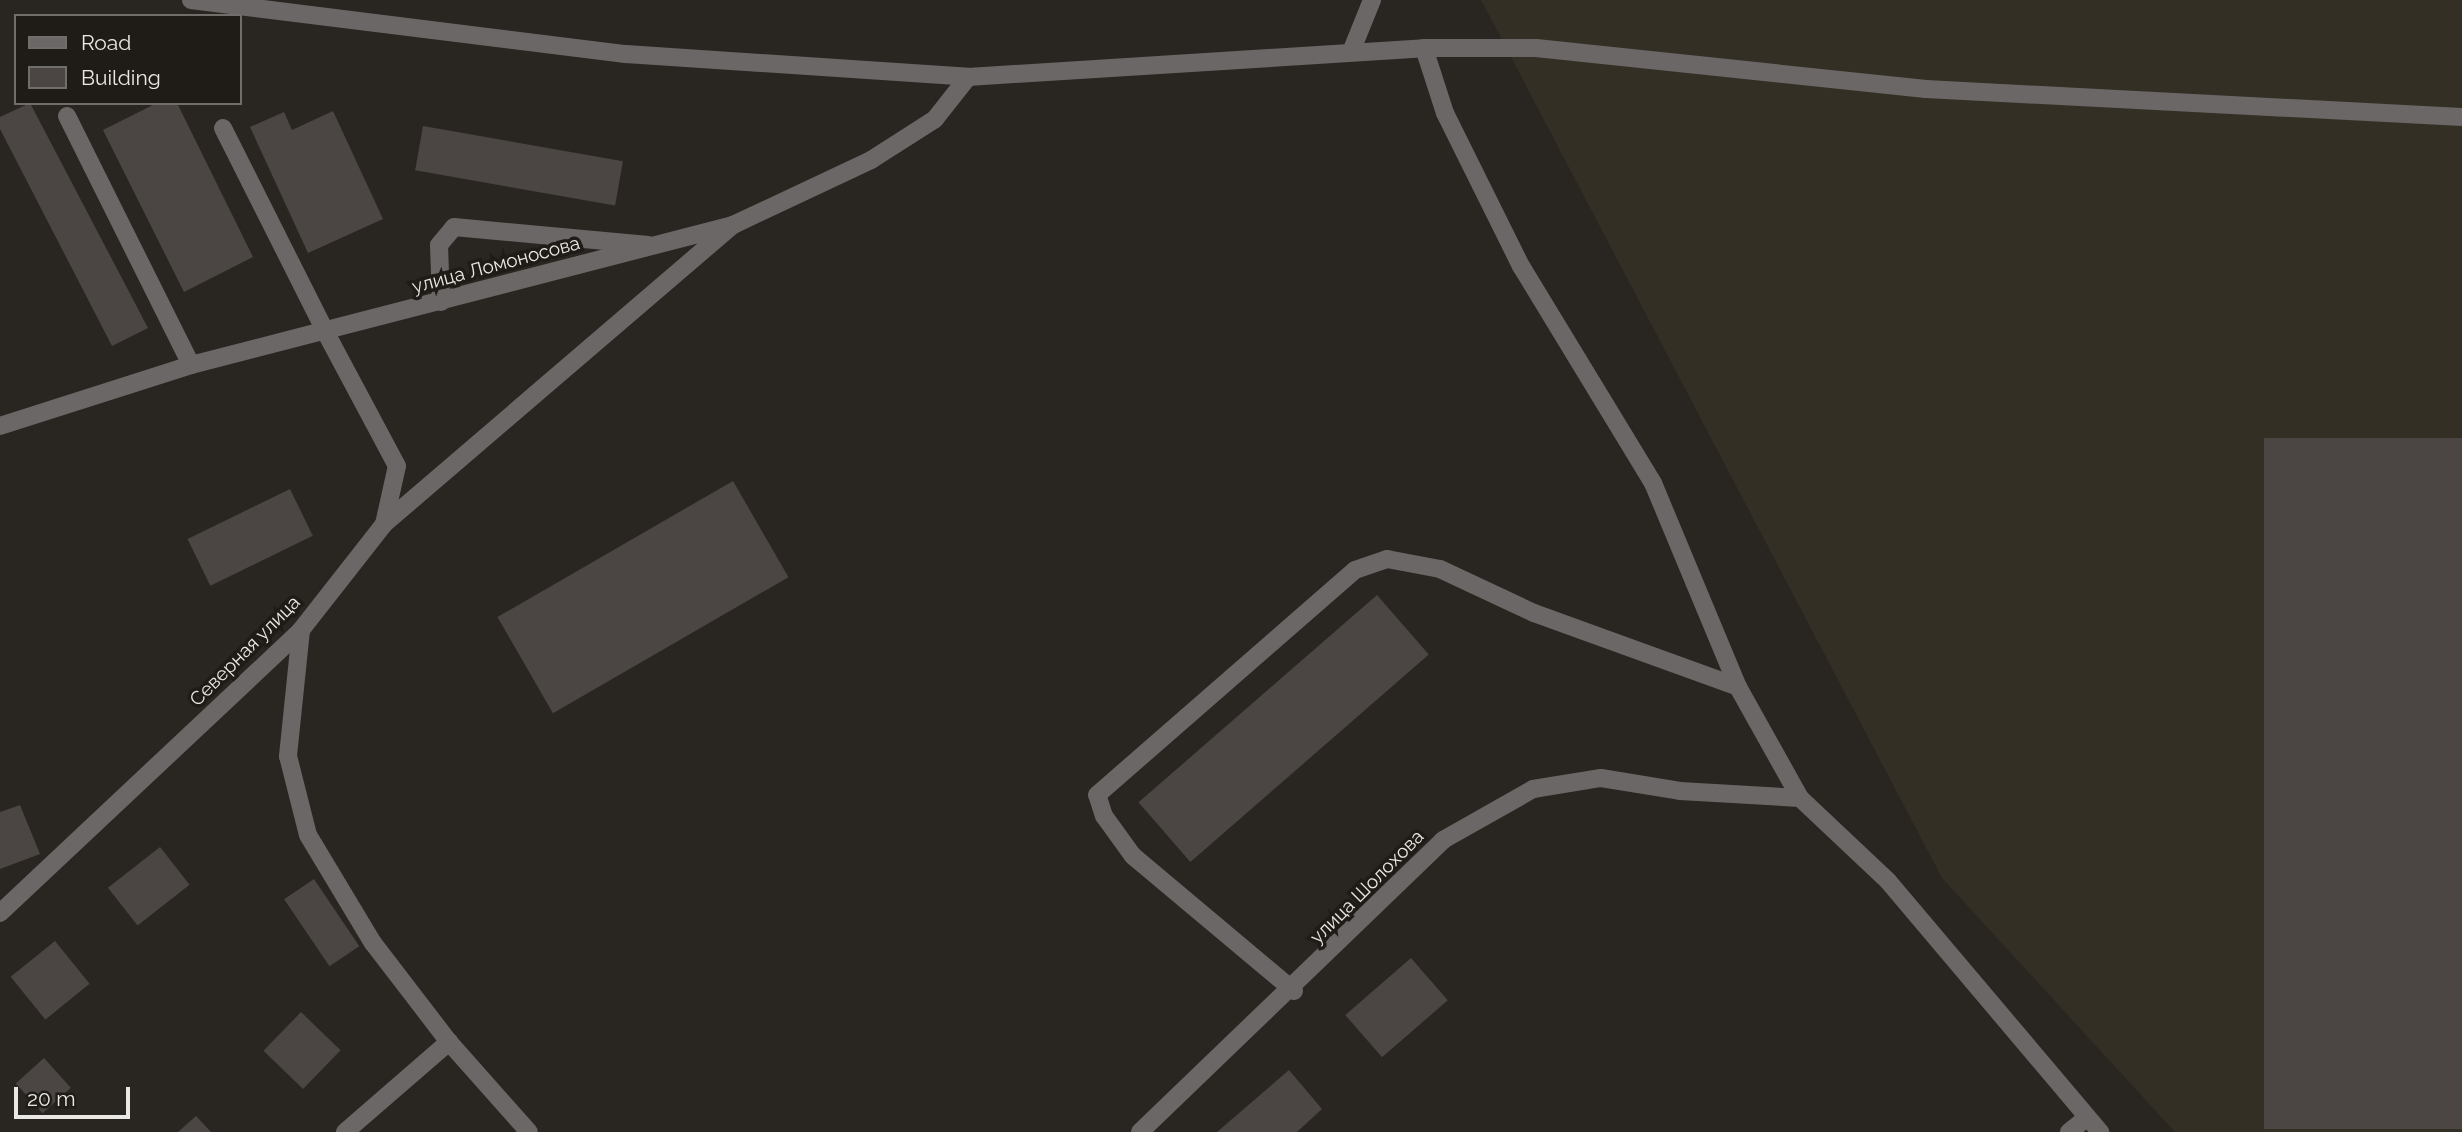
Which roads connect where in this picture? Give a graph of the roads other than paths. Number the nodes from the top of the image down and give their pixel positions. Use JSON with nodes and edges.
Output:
{"nodes":[{"id":1,"x":191,"y":0,"type":"edge"},
{"id":2,"x":1372,"y":0,"type":"edge"},
{"id":3,"x":1424,"y":48,"type":"junction"},
{"id":4,"x":1352,"y":52,"type":"junction"},
{"id":5,"x":968,"y":77,"type":"junction"},
{"id":6,"x":67,"y":116,"type":"dead end"},
{"id":7,"x":2462,"y":117,"type":"edge"},
{"id":8,"x":223,"y":128,"type":"dead end"},
{"id":9,"x":733,"y":225,"type":"junction"},
{"id":10,"x":648,"y":244,"type":"junction"},
{"id":11,"x":440,"y":302,"type":"junction"},
{"id":12,"x":326,"y":333,"type":"junction"},
{"id":13,"x":191,"y":365,"type":"junction"},
{"id":14,"x":0,"y":426,"type":"edge"},
{"id":15,"x":384,"y":524,"type":"junction"},
{"id":16,"x":301,"y":630,"type":"junction"},
{"id":17,"x":1738,"y":687,"type":"junction"},
{"id":18,"x":1800,"y":798,"type":"junction"},
{"id":19,"x":0,"y":914,"type":"edge"},
{"id":20,"x":1294,"y":990,"type":"junction"},
{"id":21,"x":449,"y":1042,"type":"junction"},
{"id":22,"x":2086,"y":1118,"type":"junction"},
{"id":23,"x":345,"y":1132,"type":"edge"},
{"id":24,"x":529,"y":1132,"type":"edge"},
{"id":25,"x":1140,"y":1132,"type":"edge"},
{"id":26,"x":2069,"y":1132,"type":"edge"},
{"id":27,"x":2100,"y":1132,"type":"edge"}],
"edges":[{"from":1,"to":5,"type":"street"},
{"from":2,"to":4,"type":"street"},
{"from":3,"to":4,"type":"street"},
{"from":3,"to":7,"type":"street"},
{"from":3,"to":17,"type":"street"},
{"from":4,"to":5,"type":"street"},
{"from":5,"to":9,"type":"street","name":"улица Ломоносова"},
{"from":6,"to":13,"type":"street"},
{"from":8,"to":12,"type":"street","name":"Северная улица"},
{"from":9,"to":10,"type":"street","name":"улица Ломоносова"},
{"from":9,"to":15,"type":"street"},
{"from":10,"to":11,"type":"street","name":"улица Ломоносова"},
{"from":10,"to":11,"type":"street"},
{"from":11,"to":12,"type":"street","name":"улица Ломоносова"},
{"from":12,"to":13,"type":"street","name":"улица Ломоносова"},
{"from":12,"to":15,"type":"street","name":"Северная улица"},
{"from":13,"to":14,"type":"street","name":"улица Ломоносова"},
{"from":15,"to":16,"type":"street","name":"Северная улица"},
{"from":16,"to":19,"type":"street","name":"Северная улица"},
{"from":16,"to":21,"type":"street"},
{"from":17,"to":18,"type":"street"},
{"from":17,"to":20,"type":"street"},
{"from":18,"to":20,"type":"street","name":"улица Шолохова"},
{"from":18,"to":22,"type":"street"},
{"from":20,"to":25,"type":"street","name":"улица Шолохова"},
{"from":21,"to":23,"type":"street"},
{"from":21,"to":24,"type":"street"},
{"from":22,"to":26,"type":"street"},
{"from":22,"to":27,"type":"street"}]}
